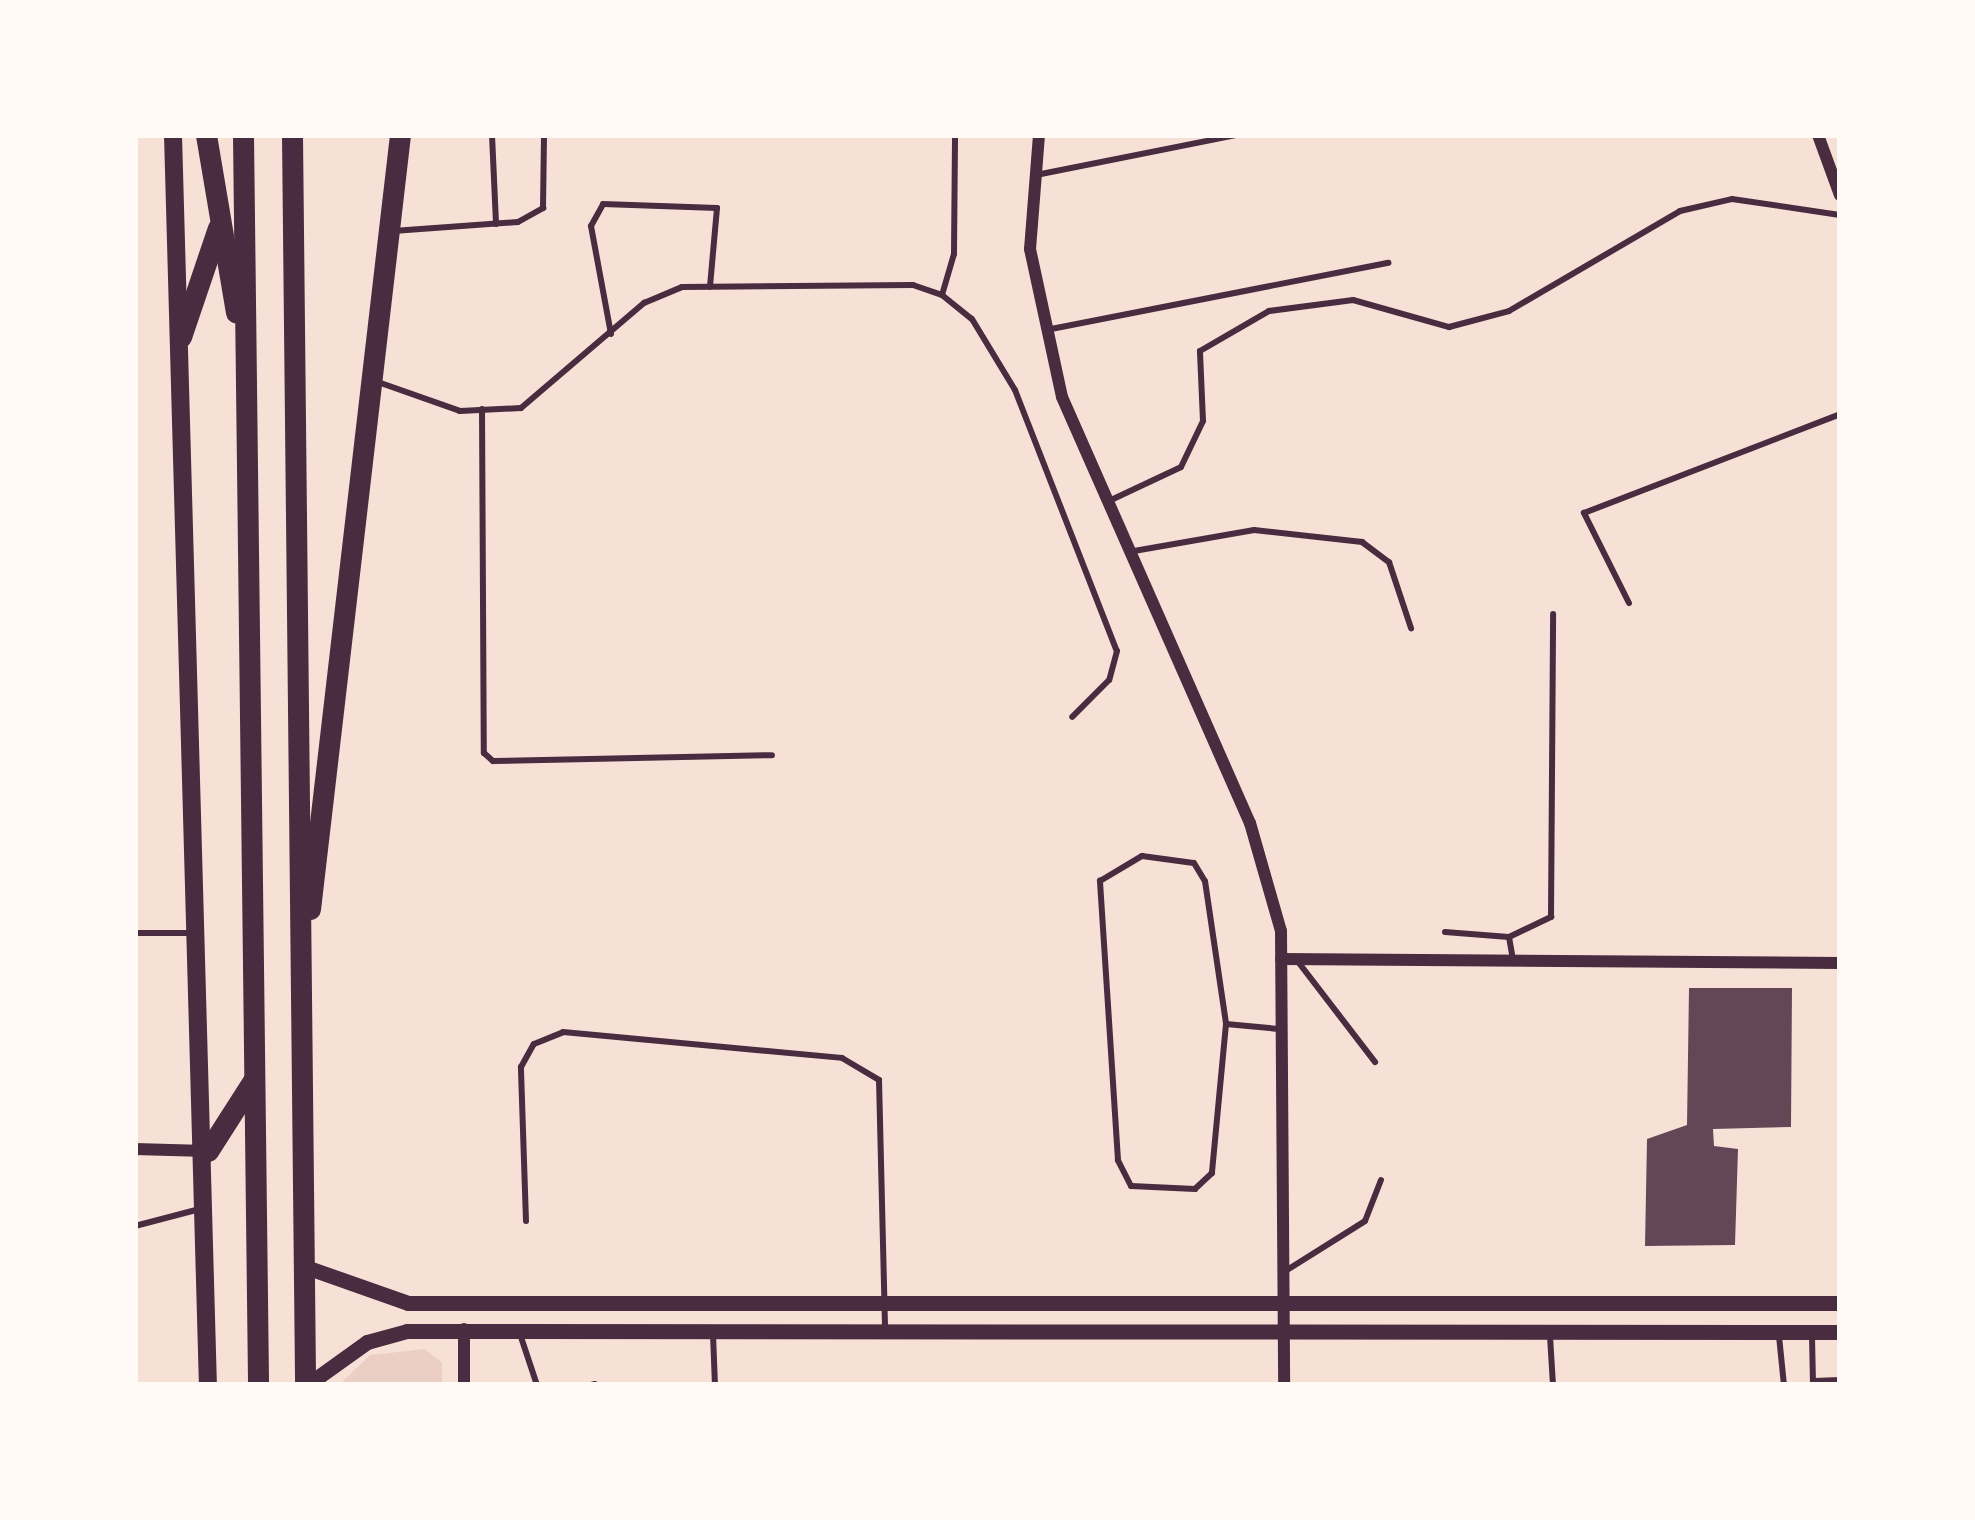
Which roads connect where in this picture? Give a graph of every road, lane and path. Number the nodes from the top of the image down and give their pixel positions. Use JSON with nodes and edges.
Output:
{"nodes":[{"id":1,"x":173,"y":135,"type":"edge"},
{"id":2,"x":206,"y":135,"type":"edge"},
{"id":3,"x":292,"y":135,"type":"edge"},
{"id":4,"x":400,"y":135,"type":"edge"},
{"id":5,"x":492,"y":135,"type":"edge"},
{"id":6,"x":544,"y":135,"type":"edge"},
{"id":7,"x":955,"y":135,"type":"edge"},
{"id":8,"x":1039,"y":135,"type":"edge"},
{"id":9,"x":1238,"y":135,"type":"edge"},
{"id":10,"x":1818,"y":135,"type":"edge"},
{"id":11,"x":243,"y":144,"type":"edge"},
{"id":12,"x":1036,"y":175,"type":"junction"},
{"id":13,"x":1840,"y":195,"type":"edge"},
{"id":14,"x":1840,"y":215,"type":"edge"},
{"id":15,"x":220,"y":223,"type":"junction"},
{"id":16,"x":496,"y":224,"type":"junction"},
{"id":17,"x":389,"y":231,"type":"junction"},
{"id":18,"x":1388,"y":263,"type":"dead end"},
{"id":19,"x":710,"y":287,"type":"junction"},
{"id":20,"x":942,"y":295,"type":"junction"},
{"id":21,"x":1042,"y":331,"type":"junction"},
{"id":22,"x":611,"y":334,"type":"junction"},
{"id":23,"x":181,"y":337,"type":"junction"},
{"id":24,"x":248,"y":380,"type":"junction"},
{"id":25,"x":374,"y":381,"type":"junction"},
{"id":26,"x":482,"y":410,"type":"junction"},
{"id":27,"x":1840,"y":415,"type":"edge"},
{"id":28,"x":1108,"y":502,"type":"junction"},
{"id":29,"x":1130,"y":553,"type":"junction"},
{"id":30,"x":1629,"y":603,"type":"dead end"},
{"id":31,"x":1553,"y":614,"type":"dead end"},
{"id":32,"x":1412,"y":628,"type":"dead end"},
{"id":33,"x":1072,"y":717,"type":"dead end"},
{"id":34,"x":772,"y":754,"type":"dead end"},
{"id":35,"x":1445,"y":932,"type":"dead end"},
{"id":36,"x":135,"y":933,"type":"edge"},
{"id":37,"x":201,"y":933,"type":"junction"},
{"id":38,"x":1509,"y":937,"type":"junction"},
{"id":39,"x":1281,"y":959,"type":"junction"},
{"id":40,"x":1297,"y":960,"type":"junction"},
{"id":41,"x":1513,"y":960,"type":"junction"},
{"id":42,"x":1840,"y":963,"type":"edge"},
{"id":43,"x":300,"y":997,"type":"junction"},
{"id":44,"x":1226,"y":1024,"type":"junction"},
{"id":45,"x":1282,"y":1029,"type":"junction"},
{"id":46,"x":1376,"y":1062,"type":"dead end"},
{"id":47,"x":255,"y":1078,"type":"junction"},
{"id":48,"x":135,"y":1149,"type":"edge"},
{"id":49,"x":208,"y":1151,"type":"junction"},
{"id":50,"x":1381,"y":1180,"type":"dead end"},
{"id":51,"x":209,"y":1207,"type":"junction"},
{"id":52,"x":526,"y":1221,"type":"dead end"},
{"id":53,"x":135,"y":1226,"type":"edge"},
{"id":54,"x":303,"y":1266,"type":"junction"},
{"id":55,"x":1283,"y":1270,"type":"junction"},
{"id":56,"x":1840,"y":1304,"type":"edge"},
{"id":57,"x":884,"y":1308,"type":"junction"},
{"id":58,"x":1284,"y":1312,"type":"junction"},
{"id":59,"x":464,"y":1329,"type":"junction"},
{"id":60,"x":520,"y":1329,"type":"junction"},
{"id":61,"x":712,"y":1330,"type":"junction"},
{"id":62,"x":885,"y":1332,"type":"junction"},
{"id":63,"x":1284,"y":1332,"type":"junction"},
{"id":64,"x":1549,"y":1332,"type":"junction"},
{"id":65,"x":1779,"y":1332,"type":"junction"},
{"id":66,"x":1812,"y":1332,"type":"junction"},
{"id":67,"x":1840,"y":1332,"type":"edge"},
{"id":68,"x":1840,"y":1380,"type":"edge"},
{"id":69,"x":1813,"y":1383,"type":"edge"},
{"id":70,"x":208,"y":1385,"type":"edge"},
{"id":71,"x":258,"y":1385,"type":"edge"},
{"id":72,"x":306,"y":1385,"type":"edge"},
{"id":73,"x":464,"y":1385,"type":"edge"},
{"id":74,"x":537,"y":1385,"type":"edge"},
{"id":75,"x":715,"y":1385,"type":"edge"},
{"id":76,"x":1283,"y":1385,"type":"edge"},
{"id":77,"x":1553,"y":1385,"type":"edge"},
{"id":78,"x":1784,"y":1385,"type":"edge"}],
"edges":[{"from":1,"to":23,"type":"main road"},
{"from":2,"to":15,"type":"highway"},
{"from":3,"to":43,"type":"highway"},
{"from":4,"to":17,"type":"highway"},
{"from":5,"to":16,"type":"lane"},
{"from":6,"to":16,"type":"lane"},
{"from":7,"to":20,"type":"lane"},
{"from":8,"to":12,"type":"street"},
{"from":9,"to":12,"type":"lane"},
{"from":10,"to":13,"type":"street"},
{"from":11,"to":15,"type":"highway"},
{"from":11,"to":24,"type":"highway"},
{"from":12,"to":21,"type":"street"},
{"from":14,"to":28,"type":"lane"},
{"from":15,"to":23,"type":"highway"},
{"from":15,"to":24,"type":"highway"},
{"from":16,"to":17,"type":"lane"},
{"from":17,"to":25,"type":"highway"},
{"from":18,"to":21,"type":"lane"},
{"from":19,"to":20,"type":"lane"},
{"from":19,"to":22,"type":"lane"},
{"from":19,"to":22,"type":"lane"},
{"from":20,"to":33,"type":"lane"},
{"from":21,"to":28,"type":"street"},
{"from":22,"to":26,"type":"lane"},
{"from":23,"to":37,"type":"main road"},
{"from":24,"to":47,"type":"highway"},
{"from":25,"to":26,"type":"lane"},
{"from":25,"to":43,"type":"highway"},
{"from":26,"to":34,"type":"lane"},
{"from":27,"to":30,"type":"lane"},
{"from":28,"to":29,"type":"street"},
{"from":29,"to":32,"type":"lane"},
{"from":29,"to":39,"type":"street"},
{"from":31,"to":38,"type":"lane"},
{"from":35,"to":38,"type":"lane"},
{"from":36,"to":37,"type":"lane"},
{"from":37,"to":49,"type":"main road"},
{"from":38,"to":41,"type":"lane"},
{"from":39,"to":40,"type":"street"},
{"from":39,"to":45,"type":"street"},
{"from":40,"to":41,"type":"street"},
{"from":40,"to":46,"type":"lane"},
{"from":41,"to":42,"type":"street"},
{"from":43,"to":54,"type":"highway"},
{"from":44,"to":44,"type":"lane"},
{"from":44,"to":45,"type":"lane"},
{"from":45,"to":55,"type":"street"},
{"from":47,"to":49,"type":"highway"},
{"from":47,"to":71,"type":"highway"},
{"from":48,"to":49,"type":"street"},
{"from":49,"to":51,"type":"main road"},
{"from":50,"to":55,"type":"lane"},
{"from":51,"to":53,"type":"lane"},
{"from":51,"to":70,"type":"main road"},
{"from":52,"to":57,"type":"lane"},
{"from":54,"to":57,"type":"street"},
{"from":54,"to":72,"type":"highway"},
{"from":55,"to":58,"type":"street"},
{"from":56,"to":58,"type":"street"},
{"from":57,"to":58,"type":"street"},
{"from":57,"to":62,"type":"lane"},
{"from":58,"to":63,"type":"street"},
{"from":59,"to":60,"type":"street"},
{"from":59,"to":72,"type":"street"},
{"from":59,"to":73,"type":"street"},
{"from":60,"to":61,"type":"street"},
{"from":60,"to":74,"type":"lane"},
{"from":61,"to":62,"type":"street"},
{"from":61,"to":75,"type":"lane"},
{"from":62,"to":63,"type":"street"},
{"from":63,"to":64,"type":"street"},
{"from":63,"to":76,"type":"street"},
{"from":64,"to":65,"type":"street"},
{"from":64,"to":77,"type":"lane"},
{"from":65,"to":66,"type":"street"},
{"from":65,"to":78,"type":"lane"},
{"from":66,"to":67,"type":"street"},
{"from":66,"to":69,"type":"lane"},
{"from":68,"to":69,"type":"lane"}]}
